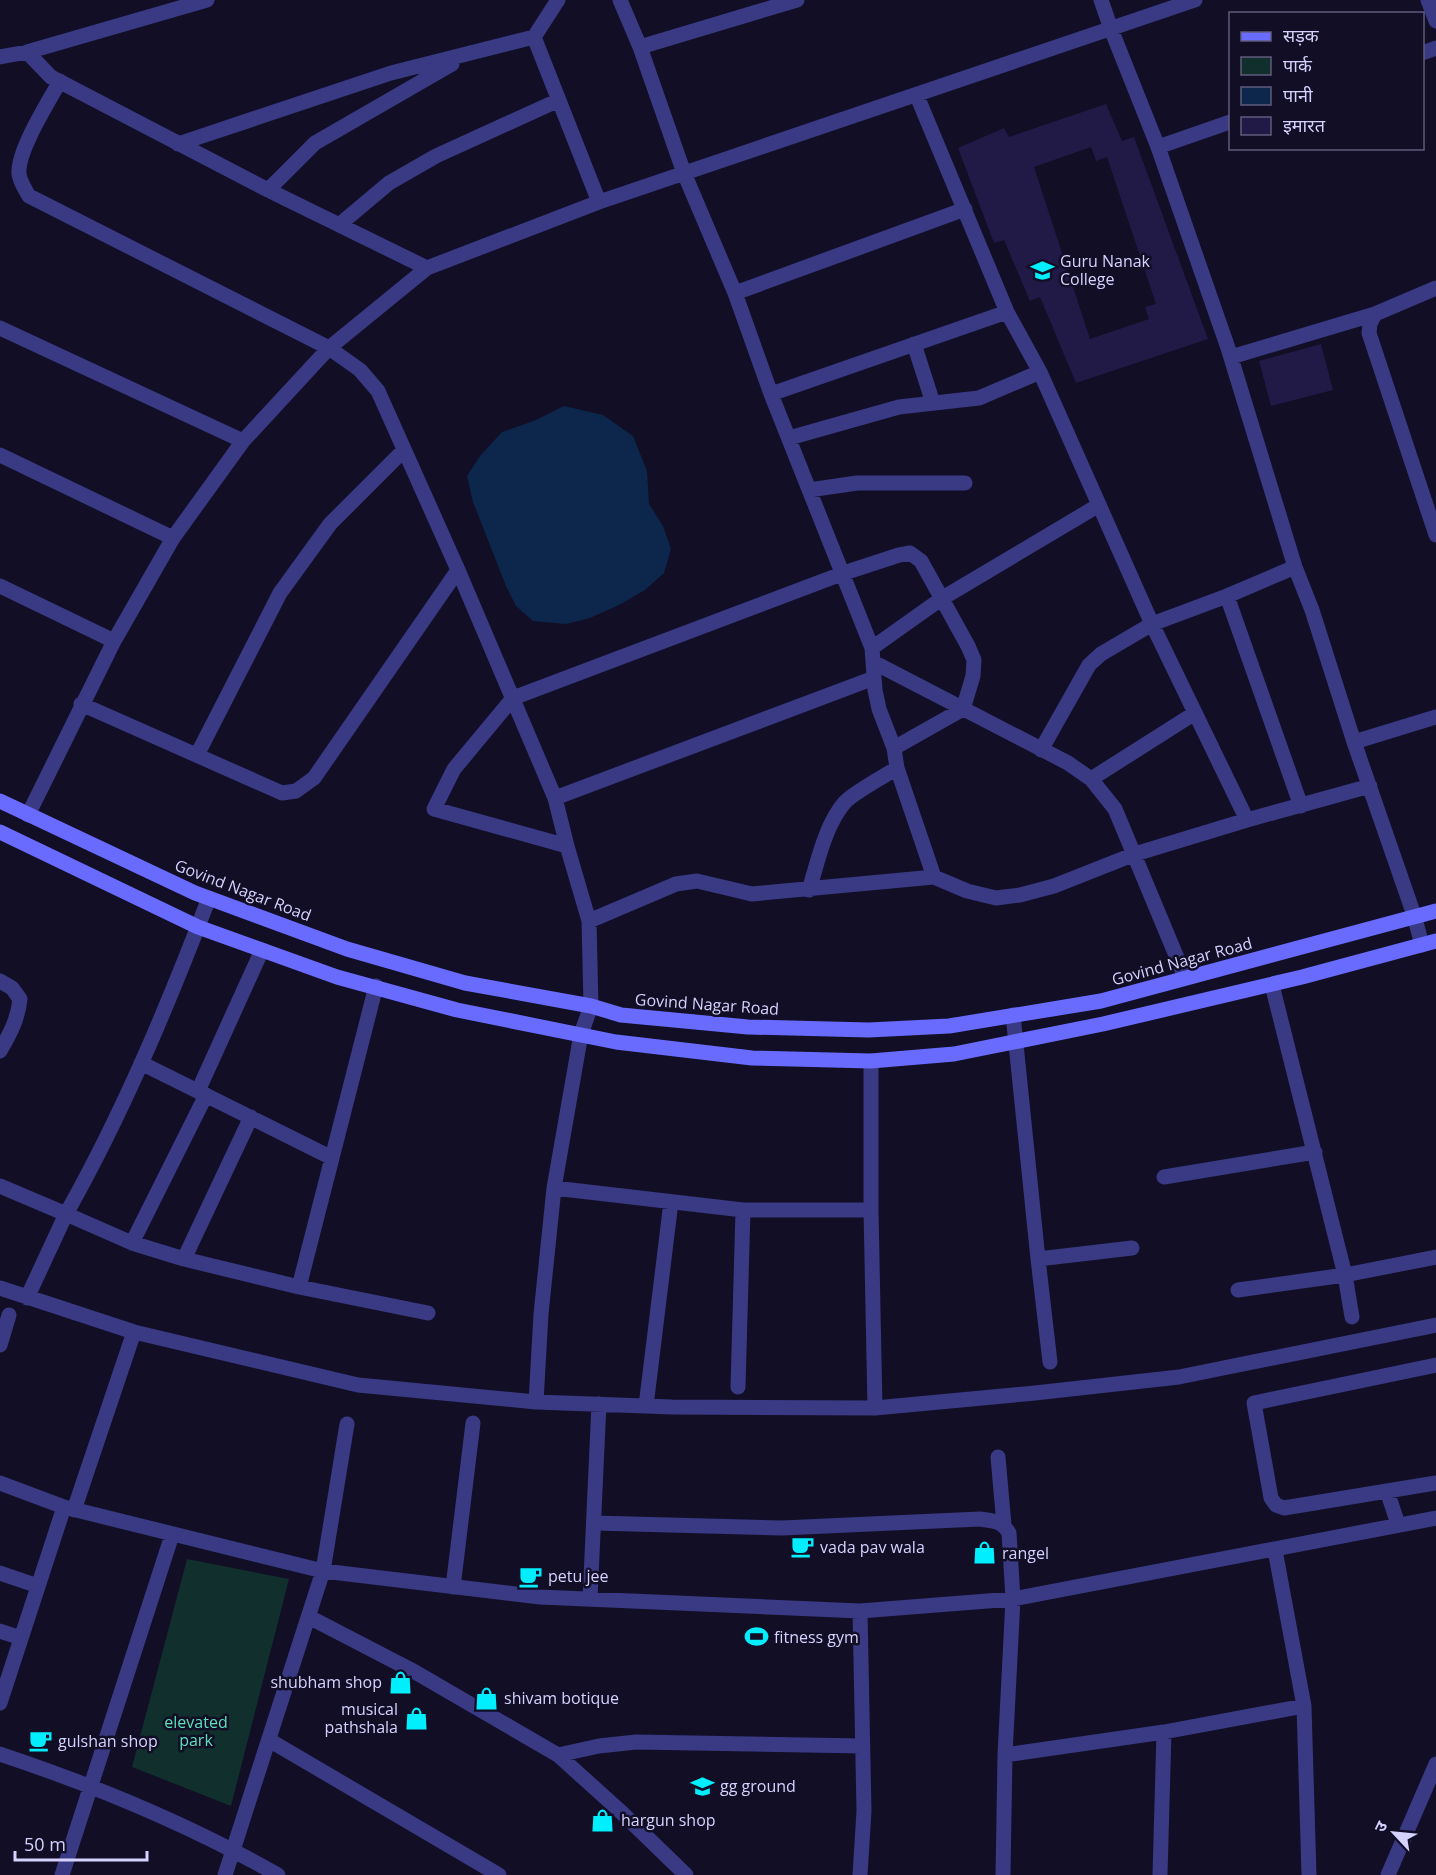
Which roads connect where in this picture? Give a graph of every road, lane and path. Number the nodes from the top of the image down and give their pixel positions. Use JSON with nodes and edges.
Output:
{"nodes":[{"id":1,"x":207,"y":0,"type":"edge"},
{"id":2,"x":558,"y":0,"type":"edge"},
{"id":3,"x":620,"y":0,"type":"edge"},
{"id":4,"x":797,"y":0,"type":"edge"},
{"id":5,"x":1101,"y":0,"type":"edge"},
{"id":6,"x":1195,"y":0,"type":"edge"},
{"id":7,"x":1428,"y":0,"type":"edge"},
{"id":8,"x":1436,"y":21,"type":"edge"},
{"id":9,"x":1111,"y":29,"type":"junction"},
{"id":10,"x":534,"y":37,"type":"junction"},
{"id":11,"x":640,"y":47,"type":"junction"},
{"id":12,"x":27,"y":52,"type":"junction"},
{"id":13,"x":468,"y":55,"type":"junction"},
{"id":14,"x":0,"y":57,"type":"edge"},
{"id":15,"x":60,"y":81,"type":"junction"},
{"id":16,"x":917,"y":96,"type":"junction"},
{"id":17,"x":559,"y":100,"type":"junction"},
{"id":18,"x":1229,"y":122,"type":"edge"},
{"id":19,"x":178,"y":144,"type":"junction"},
{"id":20,"x":1158,"y":147,"type":"junction"},
{"id":21,"x":684,"y":173,"type":"junction"},
{"id":22,"x":268,"y":190,"type":"junction"},
{"id":23,"x":599,"y":202,"type":"junction"},
{"id":24,"x":965,"y":209,"type":"junction"},
{"id":25,"x":339,"y":225,"type":"junction"},
{"id":26,"x":427,"y":268,"type":"junction"},
{"id":27,"x":1436,"y":288,"type":"edge"},
{"id":28,"x":735,"y":293,"type":"junction"},
{"id":29,"x":1007,"y":312,"type":"junction"},
{"id":30,"x":1375,"y":314,"type":"junction"},
{"id":31,"x":0,"y":328,"type":"edge"},
{"id":32,"x":914,"y":344,"type":"junction"},
{"id":33,"x":329,"y":348,"type":"junction"},
{"id":34,"x":1231,"y":357,"type":"junction"},
{"id":35,"x":1040,"y":372,"type":"junction"},
{"id":36,"x":771,"y":394,"type":"junction"},
{"id":37,"x":933,"y":403,"type":"junction"},
{"id":38,"x":789,"y":438,"type":"junction"},
{"id":39,"x":243,"y":441,"type":"junction"},
{"id":40,"x":404,"y":450,"type":"junction"},
{"id":41,"x":0,"y":455,"type":"edge"},
{"id":42,"x":965,"y":483,"type":"dead end"},
{"id":43,"x":809,"y":490,"type":"junction"},
{"id":44,"x":1099,"y":505,"type":"junction"},
{"id":45,"x":1436,"y":535,"type":"edge"},
{"id":46,"x":173,"y":538,"type":"junction"},
{"id":47,"x":1295,"y":567,"type":"junction"},
{"id":48,"x":458,"y":570,"type":"junction"},
{"id":49,"x":844,"y":573,"type":"junction"},
{"id":50,"x":0,"y":586,"type":"edge"},
{"id":51,"x":1227,"y":596,"type":"junction"},
{"id":52,"x":941,"y":599,"type":"junction"},
{"id":53,"x":1152,"y":624,"type":"junction"},
{"id":54,"x":114,"y":641,"type":"junction"},
{"id":55,"x":873,"y":655,"type":"junction"},
{"id":56,"x":874,"y":678,"type":"junction"},
{"id":57,"x":513,"y":698,"type":"junction"},
{"id":58,"x":81,"y":704,"type":"junction"},
{"id":59,"x":963,"y":709,"type":"junction"},
{"id":60,"x":1195,"y":713,"type":"junction"},
{"id":61,"x":1436,"y":717,"type":"edge"},
{"id":62,"x":1354,"y":742,"type":"junction"},
{"id":63,"x":894,"y":748,"type":"junction"},
{"id":64,"x":1041,"y":750,"type":"junction"},
{"id":65,"x":197,"y":755,"type":"junction"},
{"id":66,"x":897,"y":768,"type":"junction"},
{"id":67,"x":1090,"y":779,"type":"junction"},
{"id":68,"x":1370,"y":786,"type":"junction"},
{"id":69,"x":555,"y":798,"type":"junction"},
{"id":70,"x":0,"y":801,"type":"edge"},
{"id":71,"x":1301,"y":806,"type":"junction"},
{"id":72,"x":28,"y":815,"type":"junction"},
{"id":73,"x":1247,"y":820,"type":"junction"},
{"id":74,"x":0,"y":832,"type":"edge"},
{"id":75,"x":567,"y":846,"type":"junction"},
{"id":76,"x":1135,"y":854,"type":"junction"},
{"id":77,"x":934,"y":877,"type":"junction"},
{"id":78,"x":809,"y":890,"type":"junction"},
{"id":79,"x":209,"y":897,"type":"junction"},
{"id":80,"x":1436,"y":911,"type":"edge"},
{"id":81,"x":1414,"y":915,"type":"junction"},
{"id":82,"x":589,"y":921,"type":"junction"},
{"id":83,"x":198,"y":927,"type":"junction"},
{"id":84,"x":1429,"y":943,"type":"edge"},
{"id":85,"x":262,"y":950,"type":"junction"},
{"id":86,"x":1185,"y":977,"type":"junction"},
{"id":87,"x":0,"y":981,"type":"edge"},
{"id":88,"x":1272,"y":985,"type":"junction"},
{"id":89,"x":376,"y":986,"type":"junction"},
{"id":90,"x":591,"y":1006,"type":"junction"},
{"id":91,"x":1013,"y":1015,"type":"junction"},
{"id":92,"x":581,"y":1034,"type":"junction"},
{"id":93,"x":1017,"y":1042,"type":"junction"},
{"id":94,"x":0,"y":1051,"type":"edge"},
{"id":95,"x":872,"y":1061,"type":"junction"},
{"id":96,"x":141,"y":1063,"type":"junction"},
{"id":97,"x":202,"y":1093,"type":"junction"},
{"id":98,"x":250,"y":1117,"type":"junction"},
{"id":99,"x":1315,"y":1152,"type":"junction"},
{"id":100,"x":332,"y":1158,"type":"junction"},
{"id":101,"x":1164,"y":1177,"type":"dead end"},
{"id":102,"x":0,"y":1186,"type":"edge"},
{"id":103,"x":554,"y":1188,"type":"junction"},
{"id":104,"x":671,"y":1202,"type":"junction"},
{"id":105,"x":743,"y":1210,"type":"junction"},
{"id":106,"x":871,"y":1210,"type":"junction"},
{"id":107,"x":66,"y":1214,"type":"junction"},
{"id":108,"x":132,"y":1243,"type":"junction"},
{"id":109,"x":1132,"y":1248,"type":"dead end"},
{"id":110,"x":1436,"y":1257,"type":"edge"},
{"id":111,"x":184,"y":1259,"type":"junction"},
{"id":112,"x":1038,"y":1259,"type":"junction"},
{"id":113,"x":1345,"y":1275,"type":"junction"},
{"id":114,"x":299,"y":1287,"type":"junction"},
{"id":115,"x":0,"y":1288,"type":"edge"},
{"id":116,"x":1238,"y":1290,"type":"dead end"},
{"id":117,"x":27,"y":1298,"type":"junction"},
{"id":118,"x":428,"y":1313,"type":"dead end"},
{"id":119,"x":9,"y":1315,"type":"dead end"},
{"id":120,"x":1352,"y":1317,"type":"dead end"},
{"id":121,"x":1436,"y":1325,"type":"edge"},
{"id":122,"x":134,"y":1332,"type":"junction"},
{"id":123,"x":0,"y":1345,"type":"edge"},
{"id":124,"x":1050,"y":1362,"type":"dead end"},
{"id":125,"x":1436,"y":1365,"type":"edge"},
{"id":126,"x":738,"y":1387,"type":"dead end"},
{"id":127,"x":536,"y":1402,"type":"junction"},
{"id":128,"x":599,"y":1404,"type":"junction"},
{"id":129,"x":646,"y":1406,"type":"junction"},
{"id":130,"x":875,"y":1408,"type":"junction"},
{"id":131,"x":472,"y":1423,"type":"dead end"},
{"id":132,"x":347,"y":1424,"type":"dead end"},
{"id":133,"x":998,"y":1457,"type":"dead end"},
{"id":134,"x":1436,"y":1483,"type":"edge"},
{"id":135,"x":0,"y":1484,"type":"edge"},
{"id":136,"x":1387,"y":1491,"type":"junction"},
{"id":137,"x":69,"y":1509,"type":"junction"},
{"id":138,"x":1436,"y":1518,"type":"edge"},
{"id":139,"x":594,"y":1523,"type":"junction"},
{"id":140,"x":1398,"y":1524,"type":"junction"},
{"id":141,"x":1004,"y":1525,"type":"junction"},
{"id":142,"x":172,"y":1535,"type":"junction"},
{"id":143,"x":1275,"y":1550,"type":"junction"},
{"id":144,"x":323,"y":1571,"type":"junction"},
{"id":145,"x":0,"y":1573,"type":"edge"},
{"id":146,"x":38,"y":1586,"type":"junction"},
{"id":147,"x":453,"y":1587,"type":"junction"},
{"id":148,"x":590,"y":1599,"type":"junction"},
{"id":149,"x":1013,"y":1599,"type":"junction"},
{"id":150,"x":860,"y":1611,"type":"junction"},
{"id":151,"x":309,"y":1617,"type":"junction"},
{"id":152,"x":0,"y":1631,"type":"edge"},
{"id":153,"x":21,"y":1638,"type":"junction"},
{"id":154,"x":0,"y":1703,"type":"edge"},
{"id":155,"x":1304,"y":1706,"type":"junction"},
{"id":156,"x":1164,"y":1732,"type":"junction"},
{"id":157,"x":269,"y":1740,"type":"junction"},
{"id":158,"x":863,"y":1746,"type":"junction"},
{"id":159,"x":0,"y":1754,"type":"edge"},
{"id":160,"x":558,"y":1755,"type":"junction"},
{"id":161,"x":1005,"y":1755,"type":"junction"},
{"id":162,"x":1436,"y":1764,"type":"edge"},
{"id":163,"x":90,"y":1785,"type":"junction"},
{"id":164,"x":234,"y":1850,"type":"junction"},
{"id":165,"x":62,"y":1875,"type":"edge"},
{"id":166,"x":225,"y":1875,"type":"edge"},
{"id":167,"x":278,"y":1875,"type":"edge"},
{"id":168,"x":499,"y":1875,"type":"edge"},
{"id":169,"x":686,"y":1875,"type":"edge"},
{"id":170,"x":860,"y":1875,"type":"edge"},
{"id":171,"x":1003,"y":1875,"type":"edge"},
{"id":172,"x":1160,"y":1875,"type":"edge"},
{"id":173,"x":1309,"y":1875,"type":"edge"},
{"id":174,"x":1388,"y":1875,"type":"edge"}],
"edges":[{"from":1,"to":12,"type":"street"},
{"from":2,"to":10,"type":"street"},
{"from":3,"to":11,"type":"street"},
{"from":4,"to":11,"type":"street"},
{"from":5,"to":9,"type":"street"},
{"from":6,"to":9,"type":"street"},
{"from":7,"to":8,"type":"street"},
{"from":9,"to":16,"type":"street"},
{"from":9,"to":20,"type":"street"},
{"from":10,"to":13,"type":"street"},
{"from":10,"to":17,"type":"street"},
{"from":11,"to":21,"type":"street"},
{"from":12,"to":14,"type":"street"},
{"from":12,"to":15,"type":"street"},
{"from":13,"to":19,"type":"street"},
{"from":13,"to":22,"type":"street"},
{"from":15,"to":19,"type":"street"},
{"from":15,"to":33,"type":"street"},
{"from":16,"to":21,"type":"street"},
{"from":16,"to":24,"type":"street"},
{"from":17,"to":23,"type":"street"},
{"from":17,"to":25,"type":"street"},
{"from":18,"to":20,"type":"street"},
{"from":19,"to":22,"type":"street"},
{"from":20,"to":34,"type":"street"},
{"from":21,"to":23,"type":"street"},
{"from":21,"to":28,"type":"street"},
{"from":22,"to":25,"type":"street"},
{"from":23,"to":26,"type":"street"},
{"from":24,"to":28,"type":"street"},
{"from":24,"to":29,"type":"street"},
{"from":25,"to":26,"type":"street"},
{"from":26,"to":33,"type":"street"},
{"from":27,"to":30,"type":"street"},
{"from":28,"to":36,"type":"street"},
{"from":29,"to":32,"type":"street"},
{"from":29,"to":35,"type":"street"},
{"from":30,"to":34,"type":"street"},
{"from":30,"to":45,"type":"street"},
{"from":31,"to":39,"type":"street"},
{"from":32,"to":36,"type":"street"},
{"from":32,"to":37,"type":"street"},
{"from":33,"to":39,"type":"street"},
{"from":33,"to":40,"type":"street"},
{"from":34,"to":47,"type":"street"},
{"from":35,"to":37,"type":"street"},
{"from":35,"to":44,"type":"street"},
{"from":36,"to":38,"type":"street"},
{"from":37,"to":38,"type":"street"},
{"from":38,"to":43,"type":"street"},
{"from":39,"to":46,"type":"street"},
{"from":40,"to":48,"type":"street"},
{"from":40,"to":65,"type":"street"},
{"from":41,"to":46,"type":"street"},
{"from":42,"to":43,"type":"street"},
{"from":43,"to":49,"type":"street"},
{"from":44,"to":52,"type":"street"},
{"from":44,"to":53,"type":"street"},
{"from":46,"to":54,"type":"street"},
{"from":47,"to":51,"type":"street"},
{"from":47,"to":62,"type":"street"},
{"from":48,"to":57,"type":"street"},
{"from":48,"to":65,"type":"street"},
{"from":49,"to":52,"type":"street"},
{"from":49,"to":55,"type":"street"},
{"from":49,"to":57,"type":"street"},
{"from":50,"to":54,"type":"street"},
{"from":51,"to":53,"type":"street"},
{"from":51,"to":71,"type":"street"},
{"from":52,"to":55,"type":"street"},
{"from":52,"to":59,"type":"street"},
{"from":53,"to":60,"type":"street"},
{"from":53,"to":64,"type":"street"},
{"from":54,"to":58,"type":"street"},
{"from":55,"to":56,"type":"street"},
{"from":55,"to":59,"type":"street"},
{"from":56,"to":63,"type":"street"},
{"from":56,"to":69,"type":"street"},
{"from":57,"to":69,"type":"street"},
{"from":57,"to":75,"type":"street"},
{"from":58,"to":65,"type":"street"},
{"from":58,"to":72,"type":"street"},
{"from":59,"to":63,"type":"street"},
{"from":59,"to":64,"type":"street"},
{"from":60,"to":67,"type":"street"},
{"from":60,"to":73,"type":"street"},
{"from":61,"to":62,"type":"street"},
{"from":62,"to":68,"type":"street"},
{"from":63,"to":66,"type":"street"},
{"from":64,"to":67,"type":"street"},
{"from":66,"to":77,"type":"street"},
{"from":66,"to":78,"type":"street"},
{"from":67,"to":76,"type":"street"},
{"from":68,"to":71,"type":"street"},
{"from":68,"to":81,"type":"street"},
{"from":69,"to":75,"type":"street"},
{"from":70,"to":72,"type":"main road","name":"Govind Nagar Road"},
{"from":71,"to":73,"type":"street"},
{"from":72,"to":79,"type":"main road","name":"Govind Nagar Road"},
{"from":73,"to":76,"type":"street"},
{"from":74,"to":83,"type":"main road"},
{"from":75,"to":82,"type":"street"},
{"from":76,"to":77,"type":"street"},
{"from":76,"to":86,"type":"street"},
{"from":77,"to":78,"type":"street"},
{"from":78,"to":82,"type":"street"},
{"from":79,"to":83,"type":"street"},
{"from":79,"to":90,"type":"main road","name":"Govind Nagar Road"},
{"from":80,"to":81,"type":"main road","name":"Govind Nagar Road"},
{"from":81,"to":84,"type":"street"},
{"from":81,"to":86,"type":"main road","name":"Govind Nagar Road"},
{"from":82,"to":90,"type":"street"},
{"from":83,"to":85,"type":"main road"},
{"from":83,"to":96,"type":"street"},
{"from":84,"to":88,"type":"main road"},
{"from":85,"to":89,"type":"main road"},
{"from":85,"to":97,"type":"street"},
{"from":86,"to":91,"type":"main road","name":"Govind Nagar Road"},
{"from":87,"to":94,"type":"street"},
{"from":88,"to":93,"type":"main road"},
{"from":88,"to":99,"type":"street"},
{"from":89,"to":92,"type":"main road"},
{"from":89,"to":100,"type":"street"},
{"from":90,"to":91,"type":"main road","name":"Govind Nagar Road"},
{"from":90,"to":92,"type":"street"},
{"from":91,"to":93,"type":"street"},
{"from":92,"to":95,"type":"main road"},
{"from":92,"to":103,"type":"street"},
{"from":93,"to":95,"type":"main road"},
{"from":93,"to":112,"type":"street"},
{"from":95,"to":106,"type":"street"},
{"from":96,"to":97,"type":"street"},
{"from":96,"to":107,"type":"street"},
{"from":97,"to":98,"type":"street"},
{"from":97,"to":108,"type":"street"},
{"from":98,"to":100,"type":"street"},
{"from":98,"to":111,"type":"street"},
{"from":99,"to":101,"type":"street"},
{"from":99,"to":113,"type":"street"},
{"from":100,"to":114,"type":"street"},
{"from":102,"to":107,"type":"street"},
{"from":103,"to":104,"type":"street"},
{"from":103,"to":127,"type":"street"},
{"from":104,"to":105,"type":"street"},
{"from":104,"to":129,"type":"street"},
{"from":105,"to":106,"type":"street"},
{"from":105,"to":126,"type":"street"},
{"from":106,"to":130,"type":"street"},
{"from":107,"to":108,"type":"street"},
{"from":107,"to":117,"type":"street"},
{"from":108,"to":111,"type":"street"},
{"from":109,"to":112,"type":"street"},
{"from":110,"to":113,"type":"street"},
{"from":111,"to":114,"type":"street"},
{"from":112,"to":124,"type":"street"},
{"from":113,"to":116,"type":"street"},
{"from":113,"to":120,"type":"street"},
{"from":114,"to":118,"type":"street"},
{"from":115,"to":117,"type":"street"},
{"from":117,"to":122,"type":"street"},
{"from":119,"to":123,"type":"street"},
{"from":121,"to":130,"type":"street"},
{"from":122,"to":127,"type":"street"},
{"from":122,"to":137,"type":"street"},
{"from":125,"to":136,"type":"street"},
{"from":127,"to":128,"type":"street"},
{"from":128,"to":129,"type":"street"},
{"from":128,"to":139,"type":"street"},
{"from":129,"to":130,"type":"street"},
{"from":131,"to":147,"type":"street"},
{"from":132,"to":144,"type":"street"},
{"from":133,"to":141,"type":"street"},
{"from":134,"to":136,"type":"street"},
{"from":135,"to":137,"type":"street"},
{"from":136,"to":140,"type":"street"},
{"from":137,"to":142,"type":"street"},
{"from":137,"to":146,"type":"street"},
{"from":138,"to":140,"type":"street"},
{"from":139,"to":141,"type":"street"},
{"from":139,"to":148,"type":"street"},
{"from":140,"to":143,"type":"street"},
{"from":141,"to":149,"type":"street"},
{"from":142,"to":144,"type":"street"},
{"from":142,"to":163,"type":"street"},
{"from":143,"to":149,"type":"street"},
{"from":143,"to":155,"type":"street"},
{"from":144,"to":147,"type":"street"},
{"from":144,"to":151,"type":"street"},
{"from":145,"to":146,"type":"street"},
{"from":146,"to":153,"type":"street"},
{"from":147,"to":148,"type":"street"},
{"from":148,"to":150,"type":"street"},
{"from":149,"to":150,"type":"street"},
{"from":149,"to":161,"type":"street"},
{"from":150,"to":158,"type":"street"},
{"from":151,"to":157,"type":"street"},
{"from":151,"to":160,"type":"street"},
{"from":152,"to":153,"type":"street"},
{"from":153,"to":154,"type":"street"},
{"from":155,"to":156,"type":"street"},
{"from":155,"to":173,"type":"street"},
{"from":156,"to":161,"type":"street"},
{"from":156,"to":172,"type":"street"},
{"from":157,"to":164,"type":"street"},
{"from":157,"to":168,"type":"street"},
{"from":158,"to":160,"type":"street"},
{"from":158,"to":170,"type":"street"},
{"from":159,"to":163,"type":"street"},
{"from":160,"to":169,"type":"street"},
{"from":161,"to":171,"type":"street"},
{"from":162,"to":174,"type":"street"},
{"from":163,"to":164,"type":"street"},
{"from":163,"to":165,"type":"street"},
{"from":164,"to":166,"type":"street"},
{"from":164,"to":167,"type":"street"}]}
